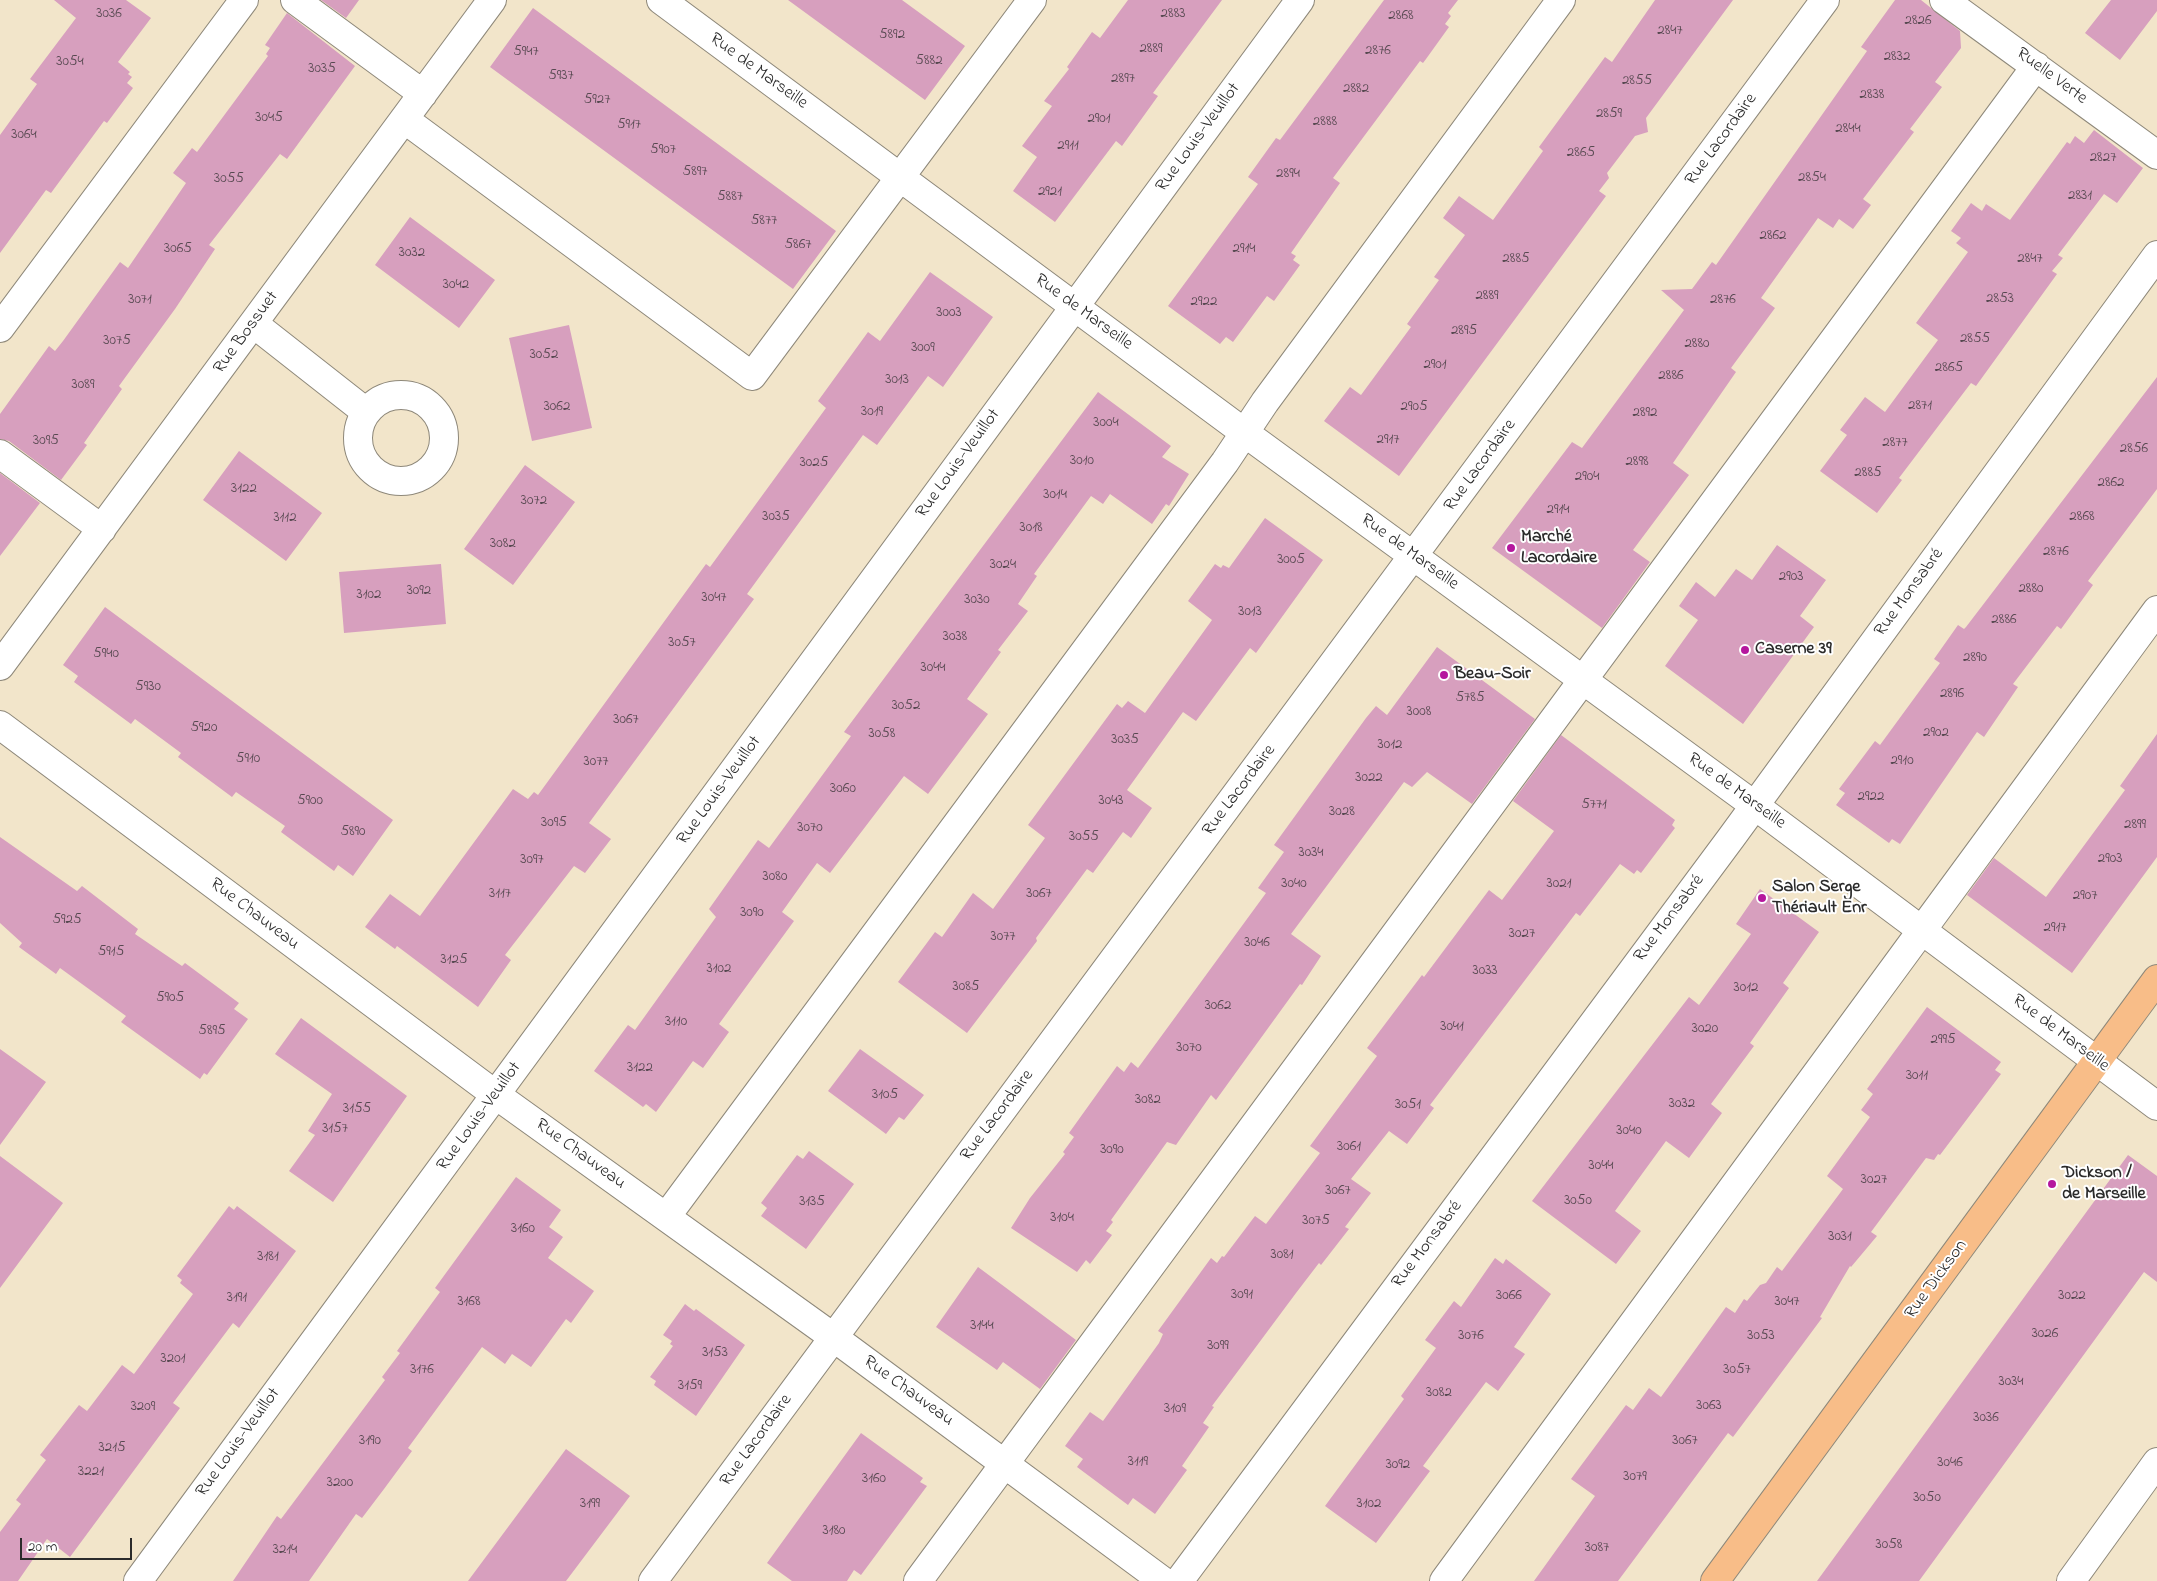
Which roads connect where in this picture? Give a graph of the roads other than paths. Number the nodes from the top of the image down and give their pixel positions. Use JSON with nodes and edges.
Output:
{"nodes":[{"id":1,"x":244,"y":0,"type":"edge"},
{"id":2,"x":295,"y":0,"type":"edge"},
{"id":3,"x":492,"y":0,"type":"edge"},
{"id":4,"x":661,"y":0,"type":"edge"},
{"id":5,"x":1032,"y":0,"type":"edge"},
{"id":6,"x":1300,"y":0,"type":"edge"},
{"id":7,"x":1562,"y":0,"type":"edge"},
{"id":8,"x":1825,"y":0,"type":"edge"},
{"id":9,"x":1944,"y":0,"type":"edge"},
{"id":10,"x":2036,"y":66,"type":"junction"},
{"id":11,"x":423,"y":94,"type":"junction"},
{"id":12,"x":404,"y":119,"type":"junction"},
{"id":13,"x":2157,"y":155,"type":"edge"},
{"id":14,"x":900,"y":176,"type":"junction"},
{"id":15,"x":2157,"y":255,"type":"edge"},
{"id":16,"x":1074,"y":307,"type":"junction"},
{"id":17,"x":254,"y":324,"type":"junction"},
{"id":18,"x":0,"y":328,"type":"edge"},
{"id":19,"x":366,"y":412,"type":"dead end"},
{"id":20,"x":1244,"y":433,"type":"junction"},
{"id":21,"x":0,"y":454,"type":"edge"},
{"id":22,"x":102,"y":529,"type":"junction"},
{"id":23,"x":1414,"y":557,"type":"junction"},
{"id":24,"x":2157,"y":610,"type":"edge"},
{"id":25,"x":0,"y":666,"type":"edge"},
{"id":26,"x":1583,"y":681,"type":"junction"},
{"id":27,"x":0,"y":725,"type":"edge"},
{"id":28,"x":1754,"y":805,"type":"junction"},
{"id":29,"x":1922,"y":931,"type":"junction"},
{"id":30,"x":2157,"y":979,"type":"edge"},
{"id":31,"x":2097,"y":1062,"type":"junction"},
{"id":32,"x":496,"y":1095,"type":"junction"},
{"id":33,"x":2157,"y":1106,"type":"edge"},
{"id":34,"x":666,"y":1217,"type":"junction"},
{"id":35,"x":833,"y":1338,"type":"junction"},
{"id":36,"x":2157,"y":1462,"type":"edge"},
{"id":37,"x":1004,"y":1463,"type":"junction"},
{"id":38,"x":138,"y":1581,"type":"edge"},
{"id":39,"x":653,"y":1581,"type":"edge"},
{"id":40,"x":918,"y":1581,"type":"edge"},
{"id":41,"x":1163,"y":1581,"type":"edge"},
{"id":42,"x":1179,"y":1581,"type":"edge"},
{"id":43,"x":1444,"y":1581,"type":"edge"},
{"id":44,"x":1715,"y":1581,"type":"edge"},
{"id":45,"x":2070,"y":1581,"type":"edge"}],
"edges":[{"from":1,"to":18,"type":"street"},
{"from":2,"to":11,"type":"street"},
{"from":3,"to":11,"type":"street","name":"Rue Bossuet"},
{"from":4,"to":14,"type":"street","name":"Rue de Marseille"},
{"from":5,"to":14,"type":"street"},
{"from":6,"to":16,"type":"street","name":"Rue Louis-Veuillot"},
{"from":7,"to":20,"type":"street"},
{"from":8,"to":23,"type":"street","name":"Rue Lacordaire"},
{"from":9,"to":10,"type":"street","name":"Ruelle Verte"},
{"from":10,"to":13,"type":"street","name":"Ruelle Verte"},
{"from":10,"to":26,"type":"street"},
{"from":11,"to":12,"type":"street","name":"Rue Bossuet"},
{"from":12,"to":14,"type":"street"},
{"from":12,"to":17,"type":"street","name":"Rue Bossuet"},
{"from":14,"to":16,"type":"street","name":"Rue de Marseille"},
{"from":15,"to":28,"type":"street","name":"Rue Monsabré"},
{"from":16,"to":20,"type":"street","name":"Rue de Marseille"},
{"from":16,"to":32,"type":"street","name":"Rue Louis-Veuillot"},
{"from":17,"to":19,"type":"street"},
{"from":17,"to":22,"type":"street","name":"Rue Bossuet"},
{"from":20,"to":23,"type":"street","name":"Rue de Marseille"},
{"from":20,"to":34,"type":"street"},
{"from":21,"to":22,"type":"street"},
{"from":22,"to":25,"type":"street","name":"Rue Bossuet"},
{"from":23,"to":26,"type":"street","name":"Rue de Marseille"},
{"from":23,"to":35,"type":"street","name":"Rue Lacordaire"},
{"from":24,"to":29,"type":"street"},
{"from":26,"to":28,"type":"street","name":"Rue de Marseille"},
{"from":26,"to":37,"type":"street"},
{"from":27,"to":32,"type":"street","name":"Rue Chauveau"},
{"from":28,"to":29,"type":"street","name":"Rue de Marseille"},
{"from":28,"to":42,"type":"street","name":"Rue Monsabré"},
{"from":29,"to":31,"type":"street","name":"Rue de Marseille"},
{"from":29,"to":43,"type":"street"},
{"from":30,"to":31,"type":"main road","name":"Rue Dickson"},
{"from":31,"to":33,"type":"street","name":"Rue de Marseille"},
{"from":31,"to":44,"type":"main road","name":"Rue Dickson"},
{"from":32,"to":34,"type":"street","name":"Rue Chauveau"},
{"from":32,"to":38,"type":"street","name":"Rue Louis-Veuillot"},
{"from":34,"to":35,"type":"street","name":"Rue Chauveau"},
{"from":35,"to":37,"type":"street","name":"Rue Chauveau"},
{"from":35,"to":39,"type":"street","name":"Rue Lacordaire"},
{"from":36,"to":45,"type":"street"},
{"from":37,"to":40,"type":"street"},
{"from":37,"to":41,"type":"street","name":"Rue Chauveau"}]}
